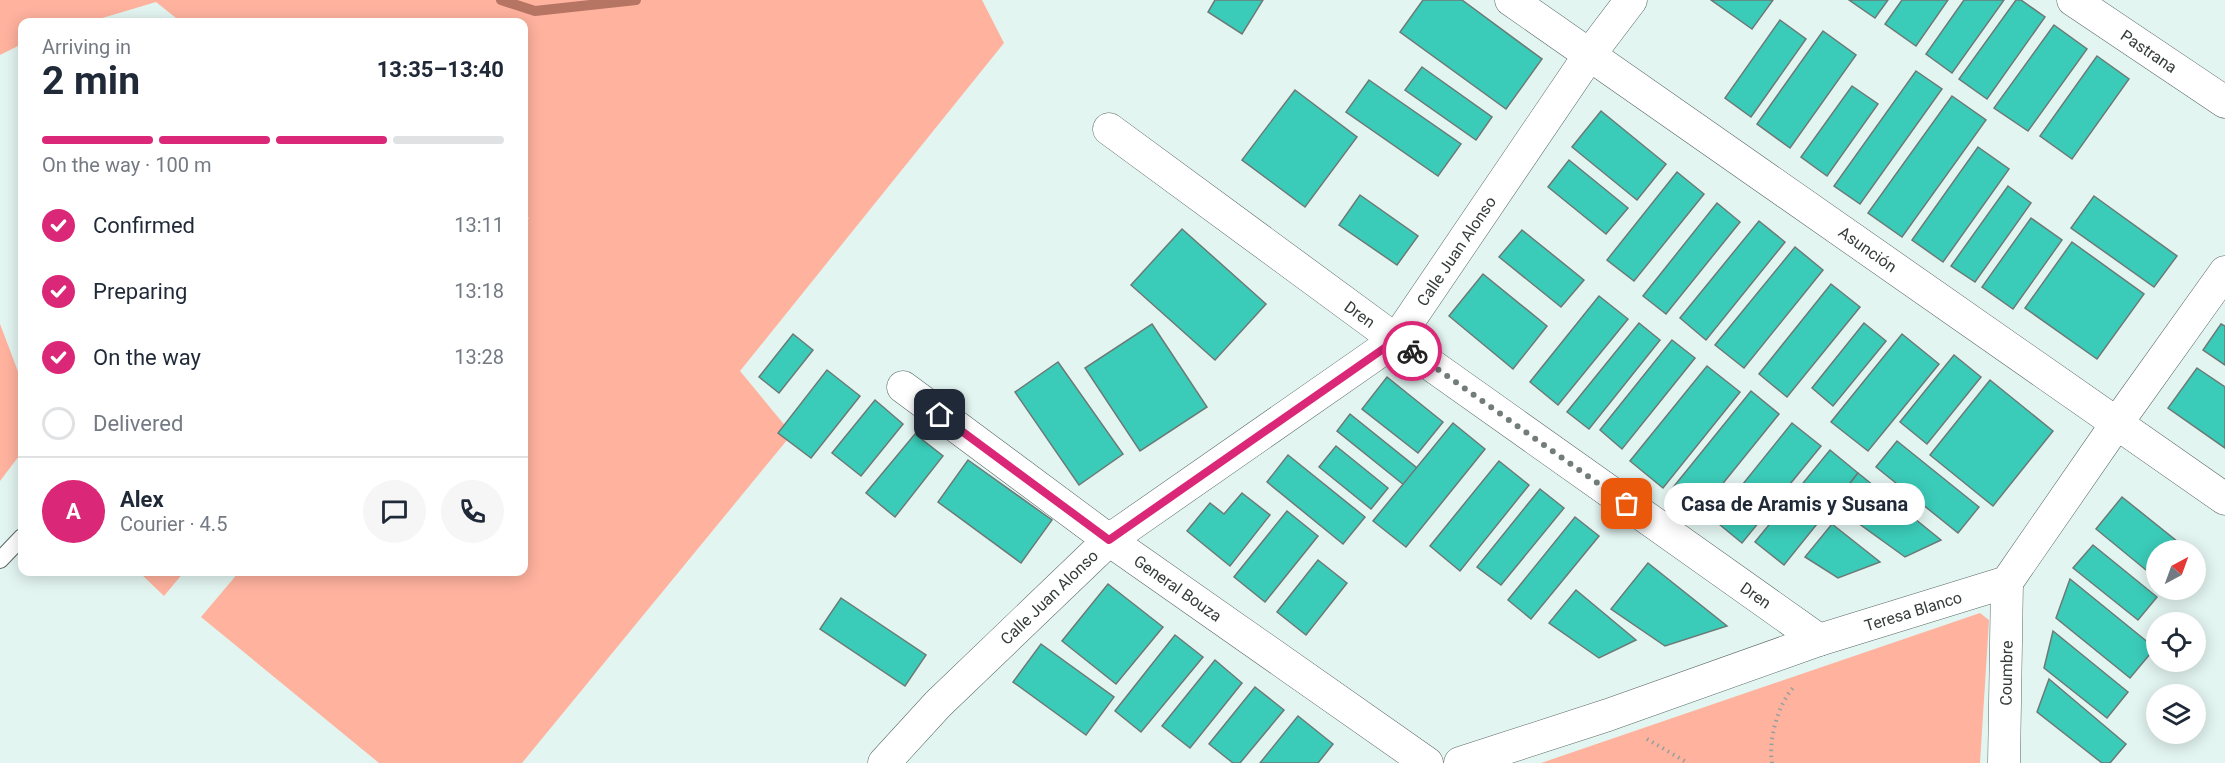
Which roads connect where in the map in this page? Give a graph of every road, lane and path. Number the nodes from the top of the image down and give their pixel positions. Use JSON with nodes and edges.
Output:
{"nodes":[{"id":1,"x":1511,"y":0,"type":"edge"},
{"id":2,"x":1630,"y":0,"type":"edge"},
{"id":3,"x":2073,"y":0,"type":"edge"},
{"id":4,"x":1590,"y":54,"type":"junction"},
{"id":5,"x":2225,"y":102,"type":"edge"},
{"id":6,"x":1109,"y":129,"type":"dead end"},
{"id":7,"x":2225,"y":272,"type":"edge"},
{"id":8,"x":1396,"y":340,"type":"junction"},
{"id":9,"x":903,"y":387,"type":"dead end"},
{"id":10,"x":2117,"y":423,"type":"junction"},
{"id":11,"x":2225,"y":499,"type":"edge"},
{"id":12,"x":1109,"y":540,"type":"junction"},
{"id":13,"x":18,"y":541,"type":"edge"},
{"id":14,"x":0,"y":560,"type":"edge"},
{"id":15,"x":2007,"y":582,"type":"junction"},
{"id":16,"x":1819,"y":640,"type":"junction"},
{"id":17,"x":884,"y":763,"type":"edge"},
{"id":18,"x":1427,"y":763,"type":"edge"},
{"id":19,"x":1460,"y":763,"type":"edge"},
{"id":20,"x":2004,"y":763,"type":"edge"}],
"edges":[{"from":1,"to":4,"type":"street","name":"Asunción"},
{"from":2,"to":4,"type":"street","name":"Calle Juan Alonso"},
{"from":3,"to":5,"type":"street","name":"Pastrana"},
{"from":4,"to":8,"type":"street","name":"Calle Juan Alonso"},
{"from":4,"to":10,"type":"street","name":"Asunción"},
{"from":6,"to":8,"type":"street","name":"Dren"},
{"from":7,"to":10,"type":"street"},
{"from":8,"to":12,"type":"street","name":"Calle Juan Alonso"},
{"from":8,"to":16,"type":"street","name":"Dren"},
{"from":9,"to":12,"type":"street","name":"General Bouza"},
{"from":10,"to":11,"type":"street","name":"Asunción"},
{"from":10,"to":15,"type":"street"},
{"from":12,"to":17,"type":"street","name":"Calle Juan Alonso"},
{"from":12,"to":18,"type":"street","name":"General Bouza"},
{"from":13,"to":14,"type":"lane"},
{"from":15,"to":16,"type":"street","name":"Teresa Blanco"},
{"from":15,"to":20,"type":"street","name":"Coumbre"},
{"from":16,"to":19,"type":"street","name":"Teresa Blanco"}]}
